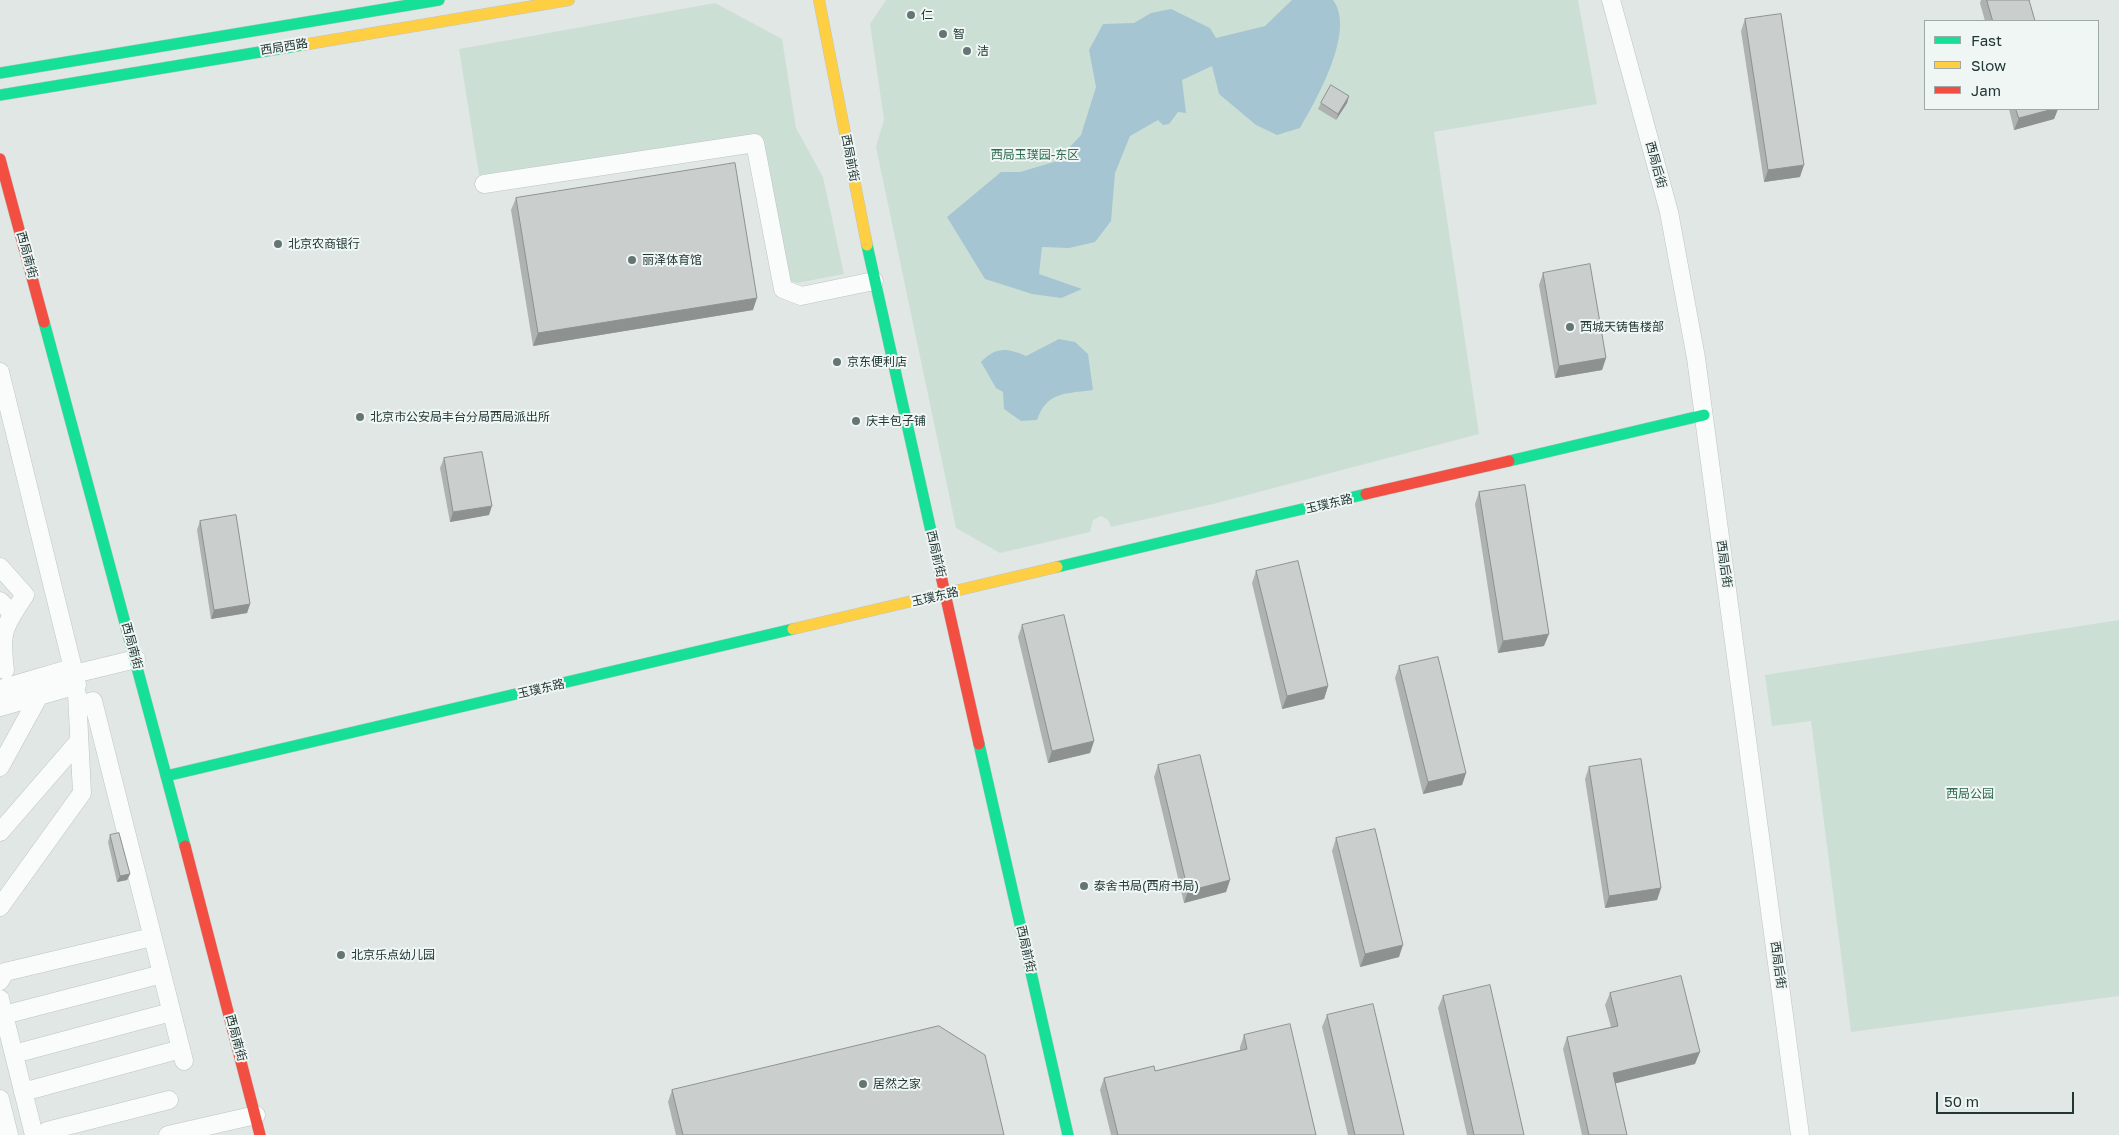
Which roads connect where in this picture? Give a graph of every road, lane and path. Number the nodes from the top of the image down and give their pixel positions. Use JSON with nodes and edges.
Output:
{"nodes":[{"id":1,"x":439,"y":0,"type":"edge"},
{"id":2,"x":569,"y":0,"type":"edge"},
{"id":3,"x":818,"y":0,"type":"edge"},
{"id":4,"x":1611,"y":0,"type":"edge"},
{"id":5,"x":0,"y":73,"type":"edge"},
{"id":6,"x":0,"y":95,"type":"edge"},
{"id":7,"x":0,"y":159,"type":"edge"},
{"id":8,"x":484,"y":184,"type":"dead end"},
{"id":9,"x":874,"y":281,"type":"junction"},
{"id":10,"x":0,"y":372,"type":"edge"},
{"id":11,"x":1704,"y":415,"type":"junction"},
{"id":12,"x":0,"y":567,"type":"edge"},
{"id":13,"x":946,"y":594,"type":"junction"},
{"id":14,"x":6,"y":608,"type":"edge"},
{"id":15,"x":136,"y":659,"type":"junction"},
{"id":16,"x":3,"y":668,"type":"edge"},
{"id":17,"x":74,"y":676,"type":"junction"},
{"id":18,"x":27,"y":681,"type":"junction"},
{"id":19,"x":0,"y":689,"type":"edge"},
{"id":20,"x":39,"y":696,"type":"junction"},
{"id":21,"x":78,"y":706,"type":"junction"},
{"id":22,"x":0,"y":707,"type":"edge"},
{"id":23,"x":79,"y":741,"type":"junction"},
{"id":24,"x":0,"y":767,"type":"edge"},
{"id":25,"x":166,"y":776,"type":"junction"},
{"id":26,"x":0,"y":832,"type":"edge"},
{"id":27,"x":0,"y":907,"type":"edge"},
{"id":28,"x":152,"y":937,"type":"junction"},
{"id":29,"x":162,"y":974,"type":"junction"},
{"id":30,"x":0,"y":981,"type":"edge"},
{"id":31,"x":2,"y":1007,"type":"edge"},
{"id":32,"x":171,"y":1012,"type":"junction"},
{"id":33,"x":8,"y":1044,"type":"edge"},
{"id":34,"x":23,"y":1092,"type":"junction"},
{"id":35,"x":0,"y":1099,"type":"edge"},
{"id":36,"x":169,"y":1100,"type":"dead end"},
{"id":37,"x":256,"y":1115,"type":"junction"},
{"id":38,"x":9,"y":1135,"type":"edge"},
{"id":39,"x":34,"y":1135,"type":"edge"},
{"id":40,"x":48,"y":1135,"type":"edge"},
{"id":41,"x":168,"y":1135,"type":"edge"},
{"id":42,"x":260,"y":1135,"type":"edge"},
{"id":43,"x":1068,"y":1135,"type":"edge"},
{"id":44,"x":1800,"y":1135,"type":"edge"}],
"edges":[{"from":1,"to":5,"type":"street","name":"西局西路"},
{"from":2,"to":6,"type":"street","name":"西局西路"},
{"from":3,"to":9,"type":"street","name":"西局前街"},
{"from":4,"to":11,"type":"street","name":"西局后街"},
{"from":7,"to":15,"type":"street","name":"西局南街"},
{"from":8,"to":9,"type":"street"},
{"from":9,"to":13,"type":"street","name":"西局前街"},
{"from":10,"to":17,"type":"street"},
{"from":11,"to":13,"type":"street","name":"玉璞东路"},
{"from":11,"to":44,"type":"street","name":"西局后街"},
{"from":12,"to":14,"type":"street"},
{"from":13,"to":25,"type":"street","name":"玉璞东路"},
{"from":13,"to":43,"type":"street","name":"西局前街"},
{"from":14,"to":16,"type":"street"},
{"from":15,"to":17,"type":"street"},
{"from":15,"to":25,"type":"street","name":"西局南街"},
{"from":16,"to":18,"type":"street"},
{"from":17,"to":18,"type":"street"},
{"from":17,"to":20,"type":"street"},
{"from":17,"to":21,"type":"street"},
{"from":18,"to":19,"type":"street"},
{"from":20,"to":22,"type":"street"},
{"from":20,"to":24,"type":"street"},
{"from":21,"to":23,"type":"street"},
{"from":21,"to":28,"type":"street"},
{"from":23,"to":26,"type":"street"},
{"from":23,"to":27,"type":"street"},
{"from":25,"to":37,"type":"street","name":"西局南街"},
{"from":28,"to":29,"type":"street"},
{"from":28,"to":30,"type":"street"},
{"from":29,"to":31,"type":"street"},
{"from":29,"to":32,"type":"street"},
{"from":31,"to":33,"type":"street"},
{"from":32,"to":33,"type":"street"},
{"from":32,"to":34,"type":"street"},
{"from":33,"to":34,"type":"street"},
{"from":34,"to":39,"type":"street"},
{"from":35,"to":38,"type":"street"},
{"from":36,"to":40,"type":"street"},
{"from":37,"to":41,"type":"street"},
{"from":37,"to":42,"type":"street","name":"西局南街"}]}
